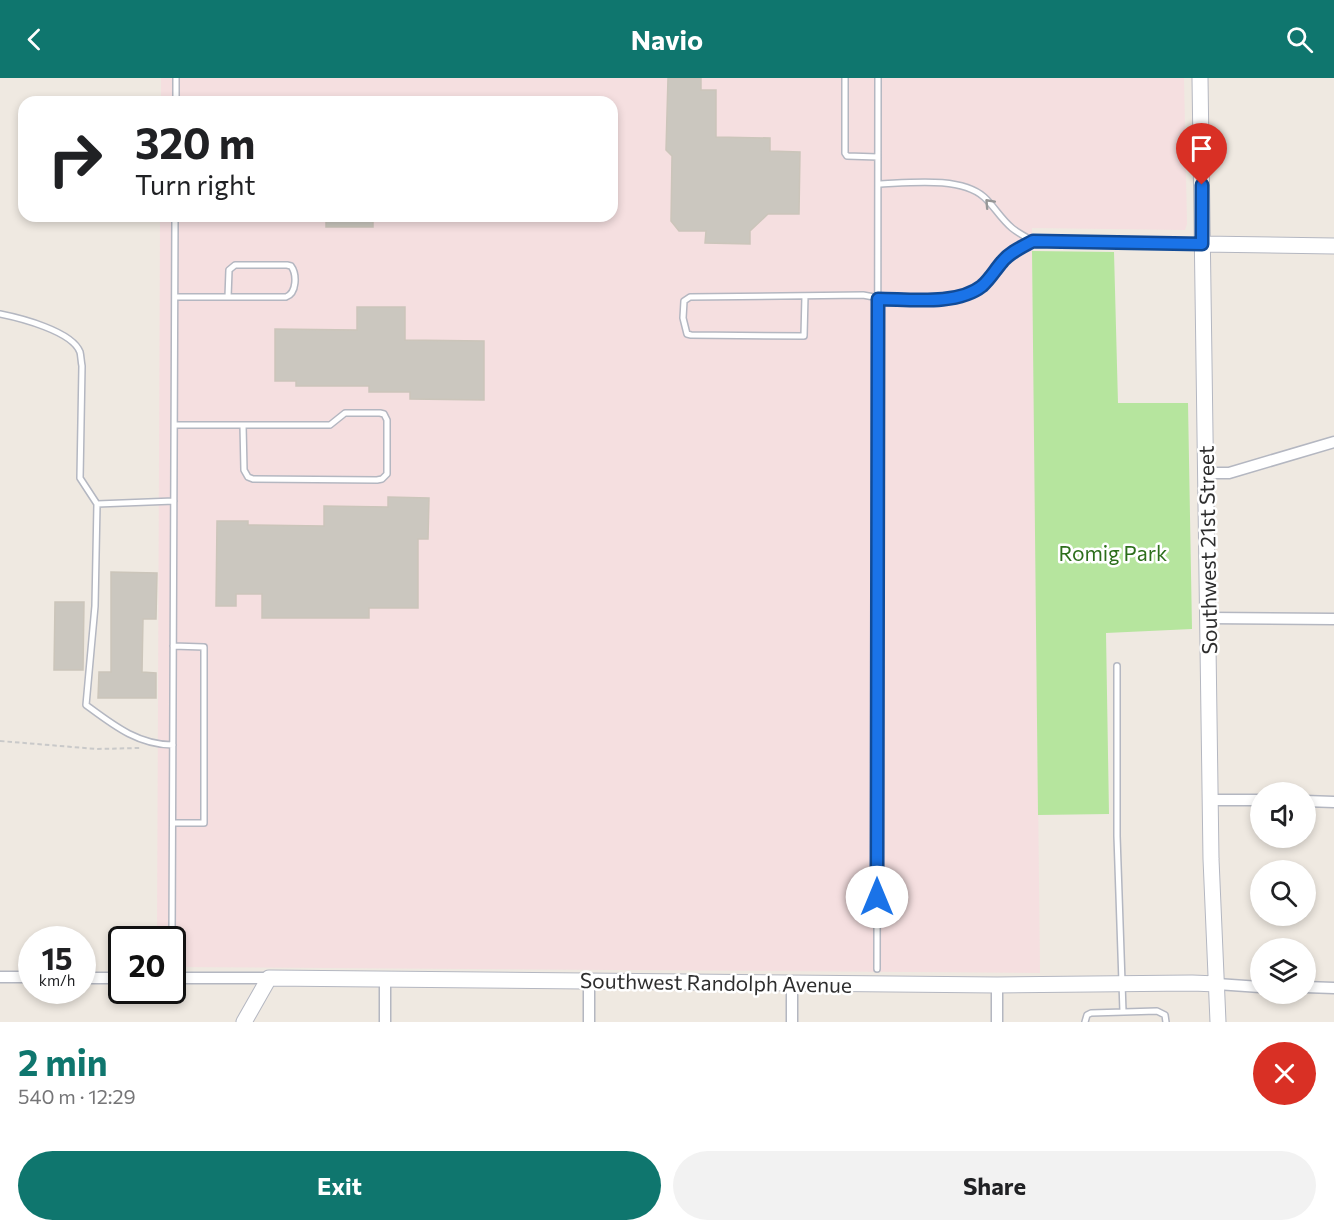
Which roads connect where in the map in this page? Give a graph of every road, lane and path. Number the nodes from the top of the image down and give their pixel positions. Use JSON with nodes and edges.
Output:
{"nodes":[{"id":1,"x":176,"y":78,"type":"edge"},
{"id":2,"x":845,"y":78,"type":"edge"},
{"id":3,"x":878,"y":78,"type":"edge"},
{"id":4,"x":1200,"y":78,"type":"edge"},
{"id":5,"x":176,"y":96,"type":"edge"},
{"id":6,"x":878,"y":157,"type":"junction"},
{"id":7,"x":878,"y":184,"type":"junction"},
{"id":8,"x":175,"y":222,"type":"edge"},
{"id":9,"x":1033,"y":241,"type":"junction"},
{"id":10,"x":1202,"y":244,"type":"junction"},
{"id":11,"x":1334,"y":246,"type":"edge"},
{"id":12,"x":805,"y":296,"type":"junction"},
{"id":13,"x":175,"y":297,"type":"junction"},
{"id":14,"x":228,"y":297,"type":"junction"},
{"id":15,"x":878,"y":299,"type":"junction"},
{"id":16,"x":0,"y":314,"type":"edge"},
{"id":17,"x":175,"y":425,"type":"junction"},
{"id":18,"x":243,"y":425,"type":"junction"},
{"id":19,"x":1334,"y":442,"type":"edge"},
{"id":20,"x":1205,"y":473,"type":"junction"},
{"id":21,"x":174,"y":501,"type":"junction"},
{"id":22,"x":97,"y":504,"type":"junction"},
{"id":23,"x":1208,"y":618,"type":"junction"},
{"id":24,"x":1334,"y":619,"type":"edge"},
{"id":25,"x":173,"y":646,"type":"junction"},
{"id":26,"x":1117,"y":666,"type":"dead end"},
{"id":27,"x":0,"y":741,"type":"edge"},
{"id":28,"x":173,"y":745,"type":"junction"},
{"id":29,"x":140,"y":748,"type":"dead end"},
{"id":30,"x":1210,"y":800,"type":"junction"},
{"id":31,"x":1250,"y":800,"type":"edge"},
{"id":32,"x":1316,"y":801,"type":"edge"},
{"id":33,"x":1334,"y":802,"type":"edge"},
{"id":34,"x":173,"y":823,"type":"junction"},
{"id":35,"x":172,"y":926,"type":"edge"},
{"id":36,"x":877,"y":969,"type":"dead end"},
{"id":37,"x":0,"y":977,"type":"edge"},
{"id":38,"x":18,"y":977,"type":"edge"},
{"id":39,"x":186,"y":978,"type":"edge"},
{"id":40,"x":269,"y":978,"type":"junction"},
{"id":41,"x":385,"y":979,"type":"junction"},
{"id":42,"x":589,"y":980,"type":"junction"},
{"id":43,"x":792,"y":982,"type":"junction"},
{"id":44,"x":1122,"y":984,"type":"junction"},
{"id":45,"x":1217,"y":984,"type":"junction"},
{"id":46,"x":997,"y":985,"type":"junction"},
{"id":47,"x":1250,"y":986,"type":"edge"},
{"id":48,"x":1316,"y":987,"type":"edge"},
{"id":49,"x":1334,"y":988,"type":"edge"},
{"id":50,"x":1123,"y":1012,"type":"junction"},
{"id":51,"x":244,"y":1022,"type":"edge"},
{"id":52,"x":385,"y":1022,"type":"edge"},
{"id":53,"x":589,"y":1022,"type":"edge"},
{"id":54,"x":792,"y":1022,"type":"edge"},
{"id":55,"x":997,"y":1022,"type":"edge"},
{"id":56,"x":1085,"y":1022,"type":"edge"},
{"id":57,"x":1166,"y":1022,"type":"edge"},
{"id":58,"x":1218,"y":1022,"type":"edge"}],
"edges":[{"from":1,"to":5,"type":"lane"},
{"from":2,"to":6,"type":"lane"},
{"from":3,"to":6,"type":"lane"},
{"from":4,"to":10,"type":"street","name":"Southwest 21st Street"},
{"from":6,"to":7,"type":"lane"},
{"from":9,"to":7,"type":"lane","one_way":true},
{"from":7,"to":15,"type":"lane"},
{"from":8,"to":13,"type":"lane"},
{"from":9,"to":10,"type":"lane"},
{"from":9,"to":15,"type":"lane"},
{"from":10,"to":11,"type":"street"},
{"from":10,"to":20,"type":"street","name":"Southwest 21st Street"},
{"from":12,"to":12,"type":"lane"},
{"from":12,"to":15,"type":"lane"},
{"from":13,"to":14,"type":"lane"},
{"from":13,"to":17,"type":"lane"},
{"from":14,"to":14,"type":"lane"},
{"from":15,"to":36,"type":"lane"},
{"from":16,"to":22,"type":"lane"},
{"from":17,"to":18,"type":"lane"},
{"from":17,"to":21,"type":"lane"},
{"from":18,"to":18,"type":"lane"},
{"from":19,"to":20,"type":"street"},
{"from":20,"to":23,"type":"street","name":"Southwest 21st Street"},
{"from":21,"to":22,"type":"lane"},
{"from":21,"to":25,"type":"lane"},
{"from":22,"to":28,"type":"lane"},
{"from":23,"to":24,"type":"street"},
{"from":23,"to":30,"type":"street","name":"Southwest 21st Street"},
{"from":25,"to":28,"type":"lane"},
{"from":25,"to":34,"type":"lane"},
{"from":26,"to":44,"type":"lane"},
{"from":27,"to":29,"type":"path"},
{"from":28,"to":34,"type":"lane"},
{"from":30,"to":31,"type":"street"},
{"from":30,"to":45,"type":"street","name":"Southwest 21st Street"},
{"from":32,"to":33,"type":"street"},
{"from":34,"to":35,"type":"lane"},
{"from":37,"to":38,"type":"street"},
{"from":39,"to":40,"type":"street","name":"Southwest Randolph Avenue"},
{"from":40,"to":41,"type":"street","name":"Southwest Randolph Avenue"},
{"from":40,"to":51,"type":"street"},
{"from":41,"to":42,"type":"street","name":"Southwest Randolph Avenue"},
{"from":41,"to":52,"type":"street"},
{"from":42,"to":43,"type":"street","name":"Southwest Randolph Avenue"},
{"from":42,"to":53,"type":"street"},
{"from":43,"to":46,"type":"street","name":"Southwest Randolph Avenue"},
{"from":43,"to":54,"type":"street"},
{"from":44,"to":45,"type":"street","name":"Southwest Randolph Avenue"},
{"from":44,"to":46,"type":"street","name":"Southwest Randolph Avenue"},
{"from":44,"to":50,"type":"lane"},
{"from":45,"to":47,"type":"street","name":"Southwest Randolph Avenue"},
{"from":45,"to":58,"type":"street","name":"Southwest 21st Street"},
{"from":46,"to":55,"type":"street"},
{"from":48,"to":49,"type":"street"},
{"from":50,"to":56,"type":"lane"},
{"from":50,"to":57,"type":"lane"}]}
